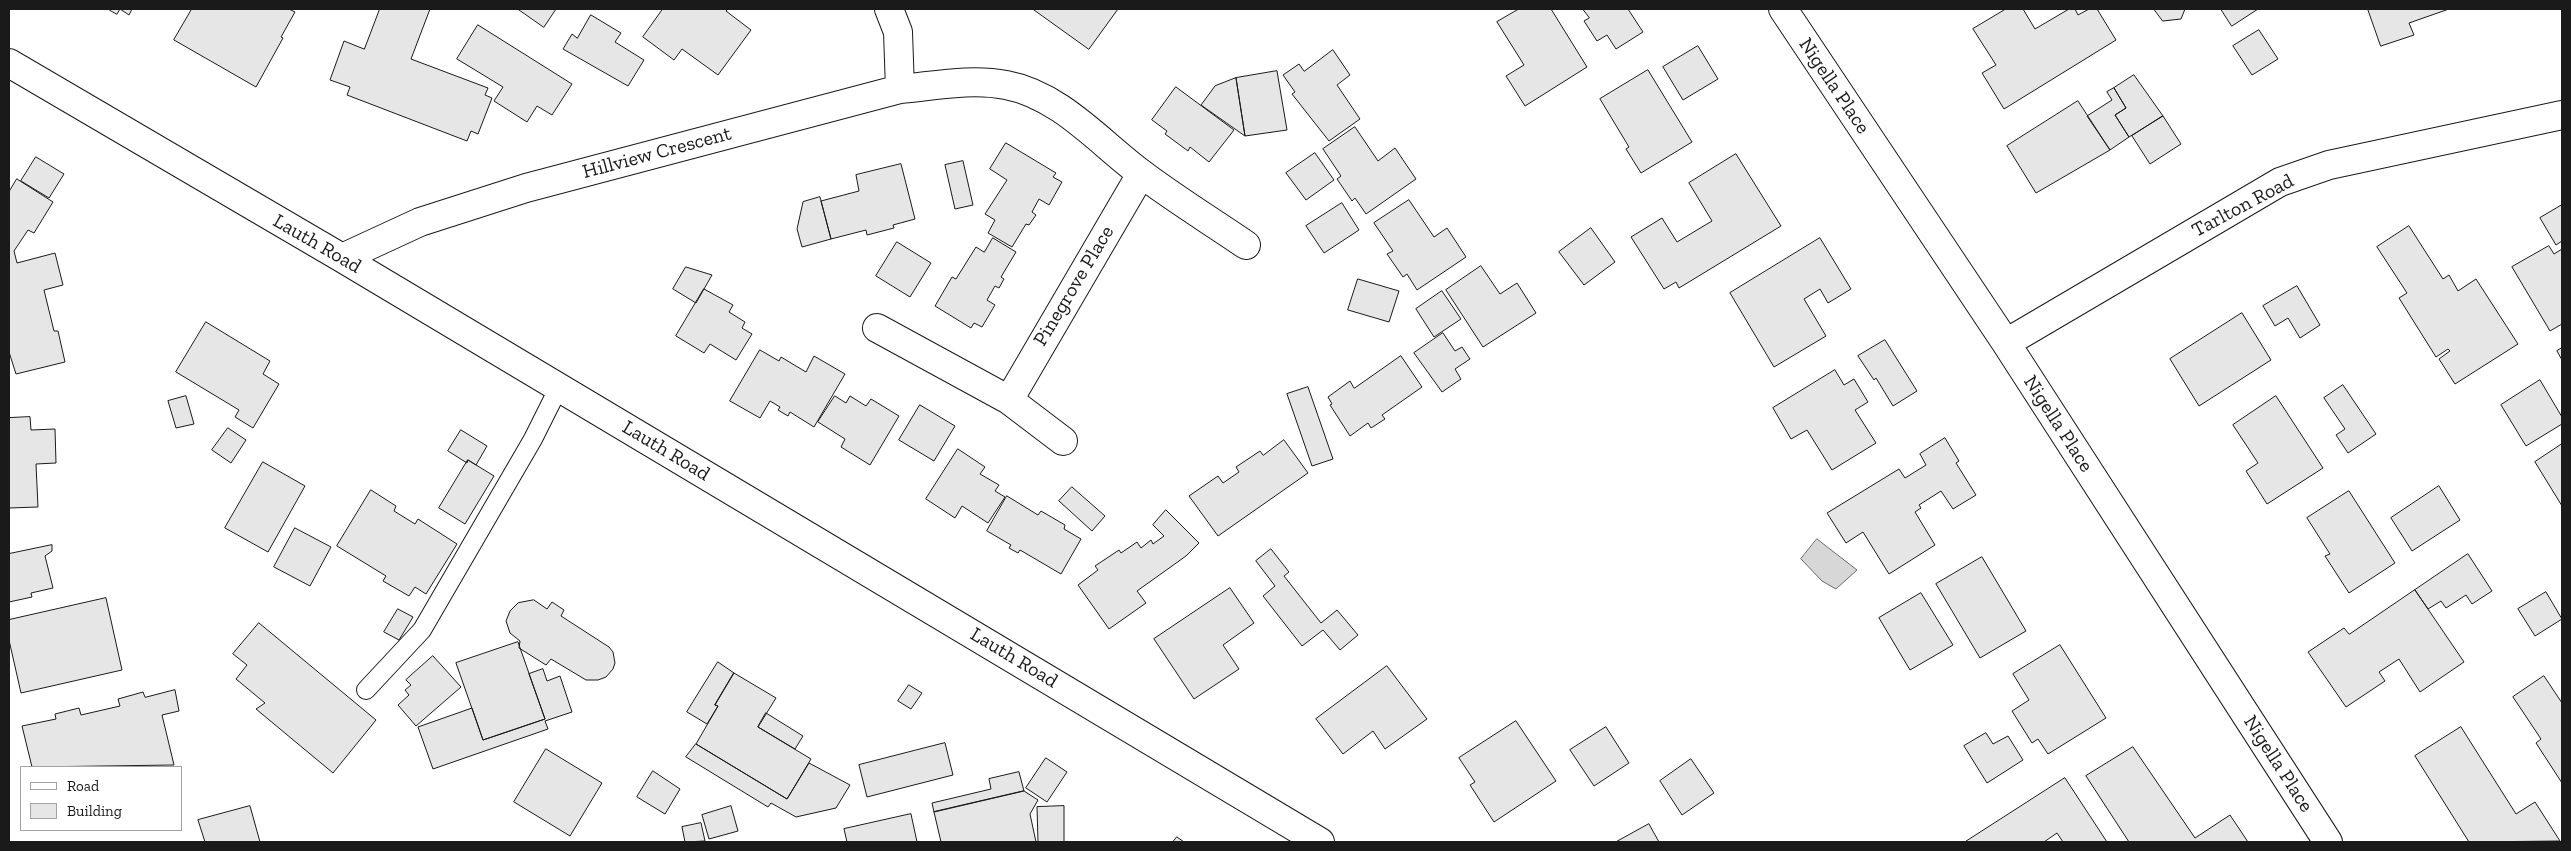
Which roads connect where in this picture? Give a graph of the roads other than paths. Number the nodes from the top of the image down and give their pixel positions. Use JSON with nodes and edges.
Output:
{"nodes":[{"id":1,"x":890,"y":9,"type":"edge"},
{"id":2,"x":1782,"y":9,"type":"edge"},
{"id":3,"x":9,"y":63,"type":"edge"},
{"id":4,"x":900,"y":89,"type":"junction"},
{"id":5,"x":2562,"y":115,"type":"edge"},
{"id":6,"x":1141,"y":174,"type":"junction"},
{"id":7,"x":1246,"y":245,"type":"dead end"},
{"id":8,"x":342,"y":258,"type":"junction"},
{"id":9,"x":877,"y":328,"type":"dead end"},
{"id":10,"x":2006,"y":343,"type":"junction"},
{"id":11,"x":559,"y":387,"type":"junction"},
{"id":12,"x":1008,"y":400,"type":"junction"},
{"id":13,"x":1063,"y":441,"type":"dead end"},
{"id":14,"x":366,"y":690,"type":"dead end"},
{"id":15,"x":1289,"y":834,"type":"edge"},
{"id":16,"x":1320,"y":842,"type":"edge"},
{"id":17,"x":2328,"y":842,"type":"edge"}],
"edges":[{"from":1,"to":4,"type":"street"},
{"from":2,"to":10,"type":"street","name":"Nigella Place"},
{"from":3,"to":8,"type":"street","name":"Lauth Road"},
{"from":4,"to":6,"type":"street"},
{"from":4,"to":8,"type":"street","name":"Hillview Crescent"},
{"from":5,"to":10,"type":"street","name":"Tarlton Road"},
{"from":6,"to":7,"type":"street"},
{"from":6,"to":12,"type":"street","name":"Pinegrove Place"},
{"from":8,"to":11,"type":"street","name":"Lauth Road"},
{"from":9,"to":12,"type":"street"},
{"from":10,"to":17,"type":"street","name":"Nigella Place"},
{"from":11,"to":14,"type":"lane"},
{"from":11,"to":15,"type":"street","name":"Lauth Road"},
{"from":12,"to":13,"type":"street"},
{"from":15,"to":16,"type":"street","name":"Lauth Road"}]}
